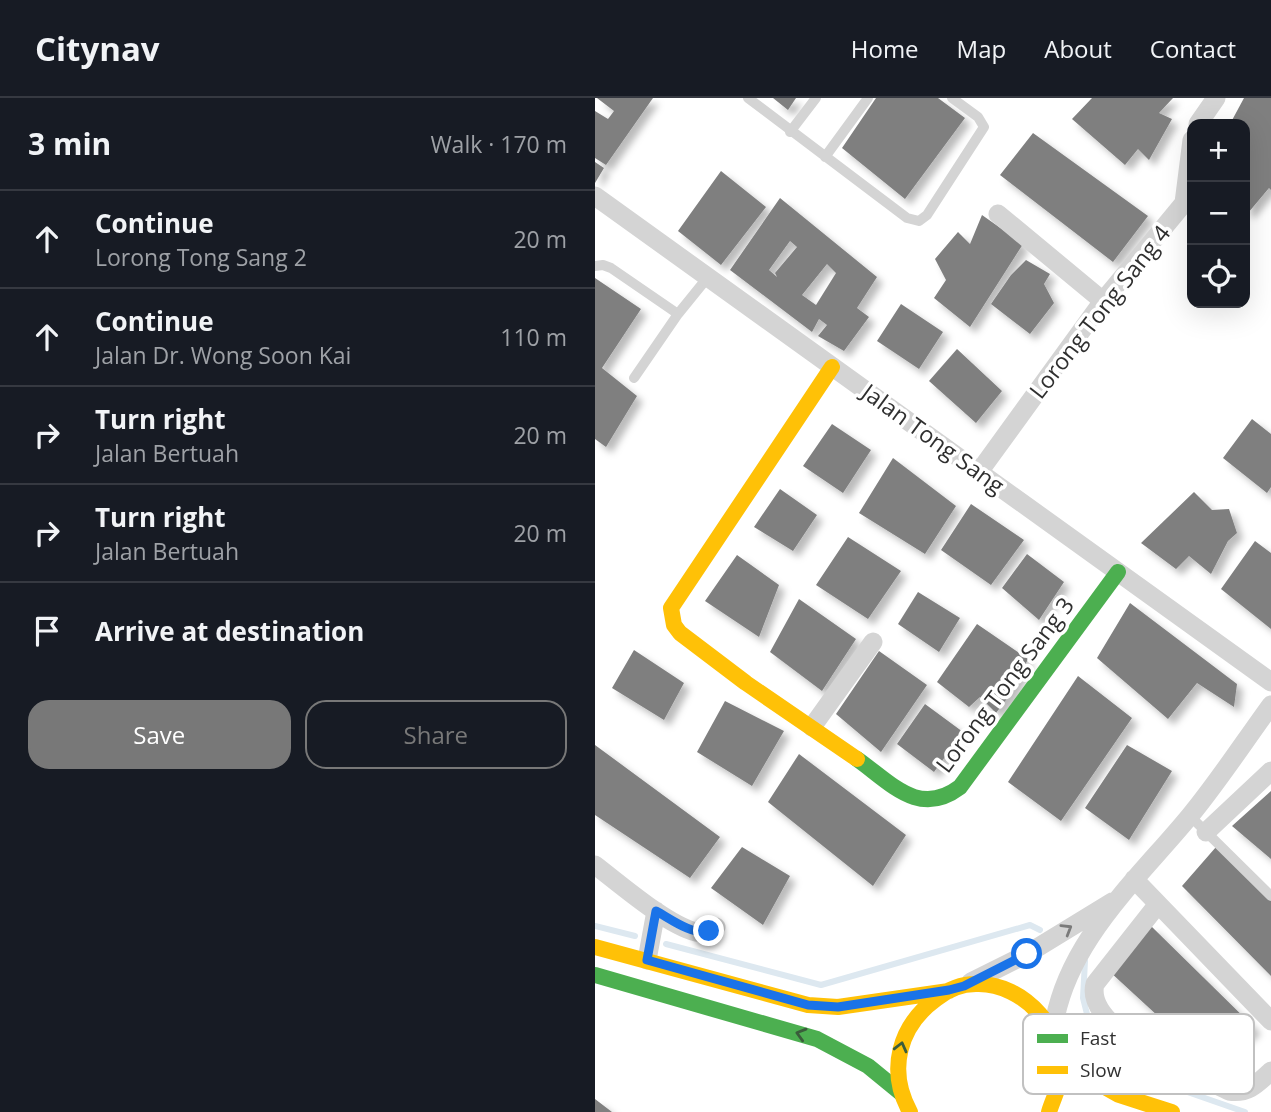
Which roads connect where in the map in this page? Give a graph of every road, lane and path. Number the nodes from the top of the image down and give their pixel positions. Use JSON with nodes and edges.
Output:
{"nodes":[{"id":1,"x":748,"y":98,"type":"edge"},
{"id":2,"x":816,"y":98,"type":"edge"},
{"id":3,"x":869,"y":98,"type":"edge"},
{"id":4,"x":953,"y":98,"type":"edge"},
{"id":5,"x":1216,"y":98,"type":"edge"},
{"id":6,"x":1201,"y":119,"type":"edge"},
{"id":7,"x":790,"y":132,"type":"junction"},
{"id":8,"x":825,"y":157,"type":"junction"},
{"id":9,"x":1188,"y":182,"type":"edge"},
{"id":10,"x":595,"y":197,"type":"edge"},
{"id":11,"x":998,"y":214,"type":"dead end"},
{"id":12,"x":595,"y":266,"type":"edge"},
{"id":13,"x":708,"y":277,"type":"junction"},
{"id":14,"x":1103,"y":301,"type":"junction"},
{"id":15,"x":678,"y":314,"type":"junction"},
{"id":16,"x":832,"y":367,"type":"junction"},
{"id":17,"x":634,"y":378,"type":"dead end"},
{"id":18,"x":979,"y":472,"type":"junction"},
{"id":19,"x":1118,"y":572,"type":"junction"},
{"id":20,"x":873,"y":642,"type":"dead end"},
{"id":21,"x":1271,"y":682,"type":"edge"},
{"id":22,"x":1271,"y":705,"type":"edge"},
{"id":23,"x":812,"y":727,"type":"junction"},
{"id":24,"x":1271,"y":771,"type":"edge"},
{"id":25,"x":1190,"y":816,"type":"junction"},
{"id":26,"x":1206,"y":832,"type":"junction"},
{"id":27,"x":595,"y":865,"type":"edge"},
{"id":28,"x":1134,"y":879,"type":"junction"},
{"id":29,"x":1121,"y":896,"type":"junction"},
{"id":30,"x":1271,"y":896,"type":"edge"},
{"id":31,"x":1158,"y":904,"type":"junction"},
{"id":32,"x":656,"y":911,"type":"junction"},
{"id":33,"x":716,"y":927,"type":"dead end"},
{"id":34,"x":595,"y":947,"type":"edge"},
{"id":35,"x":647,"y":960,"type":"junction"},
{"id":36,"x":595,"y":975,"type":"edge"},
{"id":37,"x":957,"y":988,"type":"junction"},
{"id":38,"x":1042,"y":1014,"type":"edge"},
{"id":39,"x":1055,"y":1014,"type":"edge"},
{"id":40,"x":1104,"y":1014,"type":"edge"},
{"id":41,"x":1271,"y":1021,"type":"edge"},
{"id":42,"x":1271,"y":1072,"type":"edge"},
{"id":43,"x":1254,"y":1086,"type":"edge"},
{"id":44,"x":1058,"y":1094,"type":"edge"},
{"id":45,"x":1117,"y":1094,"type":"edge"},
{"id":46,"x":905,"y":1106,"type":"edge"},
{"id":47,"x":1049,"y":1112,"type":"edge"},
{"id":48,"x":1172,"y":1112,"type":"edge"}],
"edges":[{"from":1,"to":7,"type":"lane"},
{"from":2,"to":7,"type":"lane"},
{"from":3,"to":8,"type":"lane"},
{"from":4,"to":8,"type":"lane"},
{"from":5,"to":6,"type":"street"},
{"from":7,"to":8,"type":"lane"},
{"from":9,"to":14,"type":"street","name":"Lorong Tong Sang 4"},
{"from":10,"to":13,"type":"street","name":"Jalan Tong Sang"},
{"from":11,"to":14,"type":"street"},
{"from":12,"to":15,"type":"lane"},
{"from":13,"to":15,"type":"lane"},
{"from":13,"to":16,"type":"street","name":"Jalan Tong Sang"},
{"from":14,"to":18,"type":"street","name":"Lorong Tong Sang 4"},
{"from":15,"to":17,"type":"lane"},
{"from":16,"to":18,"type":"street","name":"Jalan Tong Sang"},
{"from":16,"to":23,"type":"main road"},
{"from":18,"to":19,"type":"street","name":"Jalan Tong Sang"},
{"from":19,"to":21,"type":"street","name":"Jalan Tong Sang"},
{"from":19,"to":23,"type":"main road","name":"Lorong Tong Sang 3"},
{"from":20,"to":23,"type":"street"},
{"from":22,"to":25,"type":"street"},
{"from":24,"to":26,"type":"street"},
{"from":25,"to":26,"type":"lane"},
{"from":25,"to":28,"type":"street"},
{"from":26,"to":30,"type":"lane"},
{"from":27,"to":32,"type":"street"},
{"from":28,"to":29,"type":"street"},
{"from":28,"to":31,"type":"street"},
{"from":37,"to":29,"type":"street","one_way":true},
{"from":29,"to":39,"type":"street"},
{"from":31,"to":40,"type":"street"},
{"from":31,"to":41,"type":"street"},
{"from":32,"to":33,"type":"street"},
{"from":32,"to":35,"type":"street"},
{"from":34,"to":35,"type":"main road"},
{"from":35,"to":37,"type":"main road"},
{"from":46,"to":36,"type":"main road","one_way":true},
{"from":37,"to":38,"type":"main road"},
{"from":46,"to":37,"type":"main road","one_way":true},
{"from":42,"to":43,"type":"street"},
{"from":44,"to":47,"type":"main road"},
{"from":45,"to":48,"type":"main road"}]}
